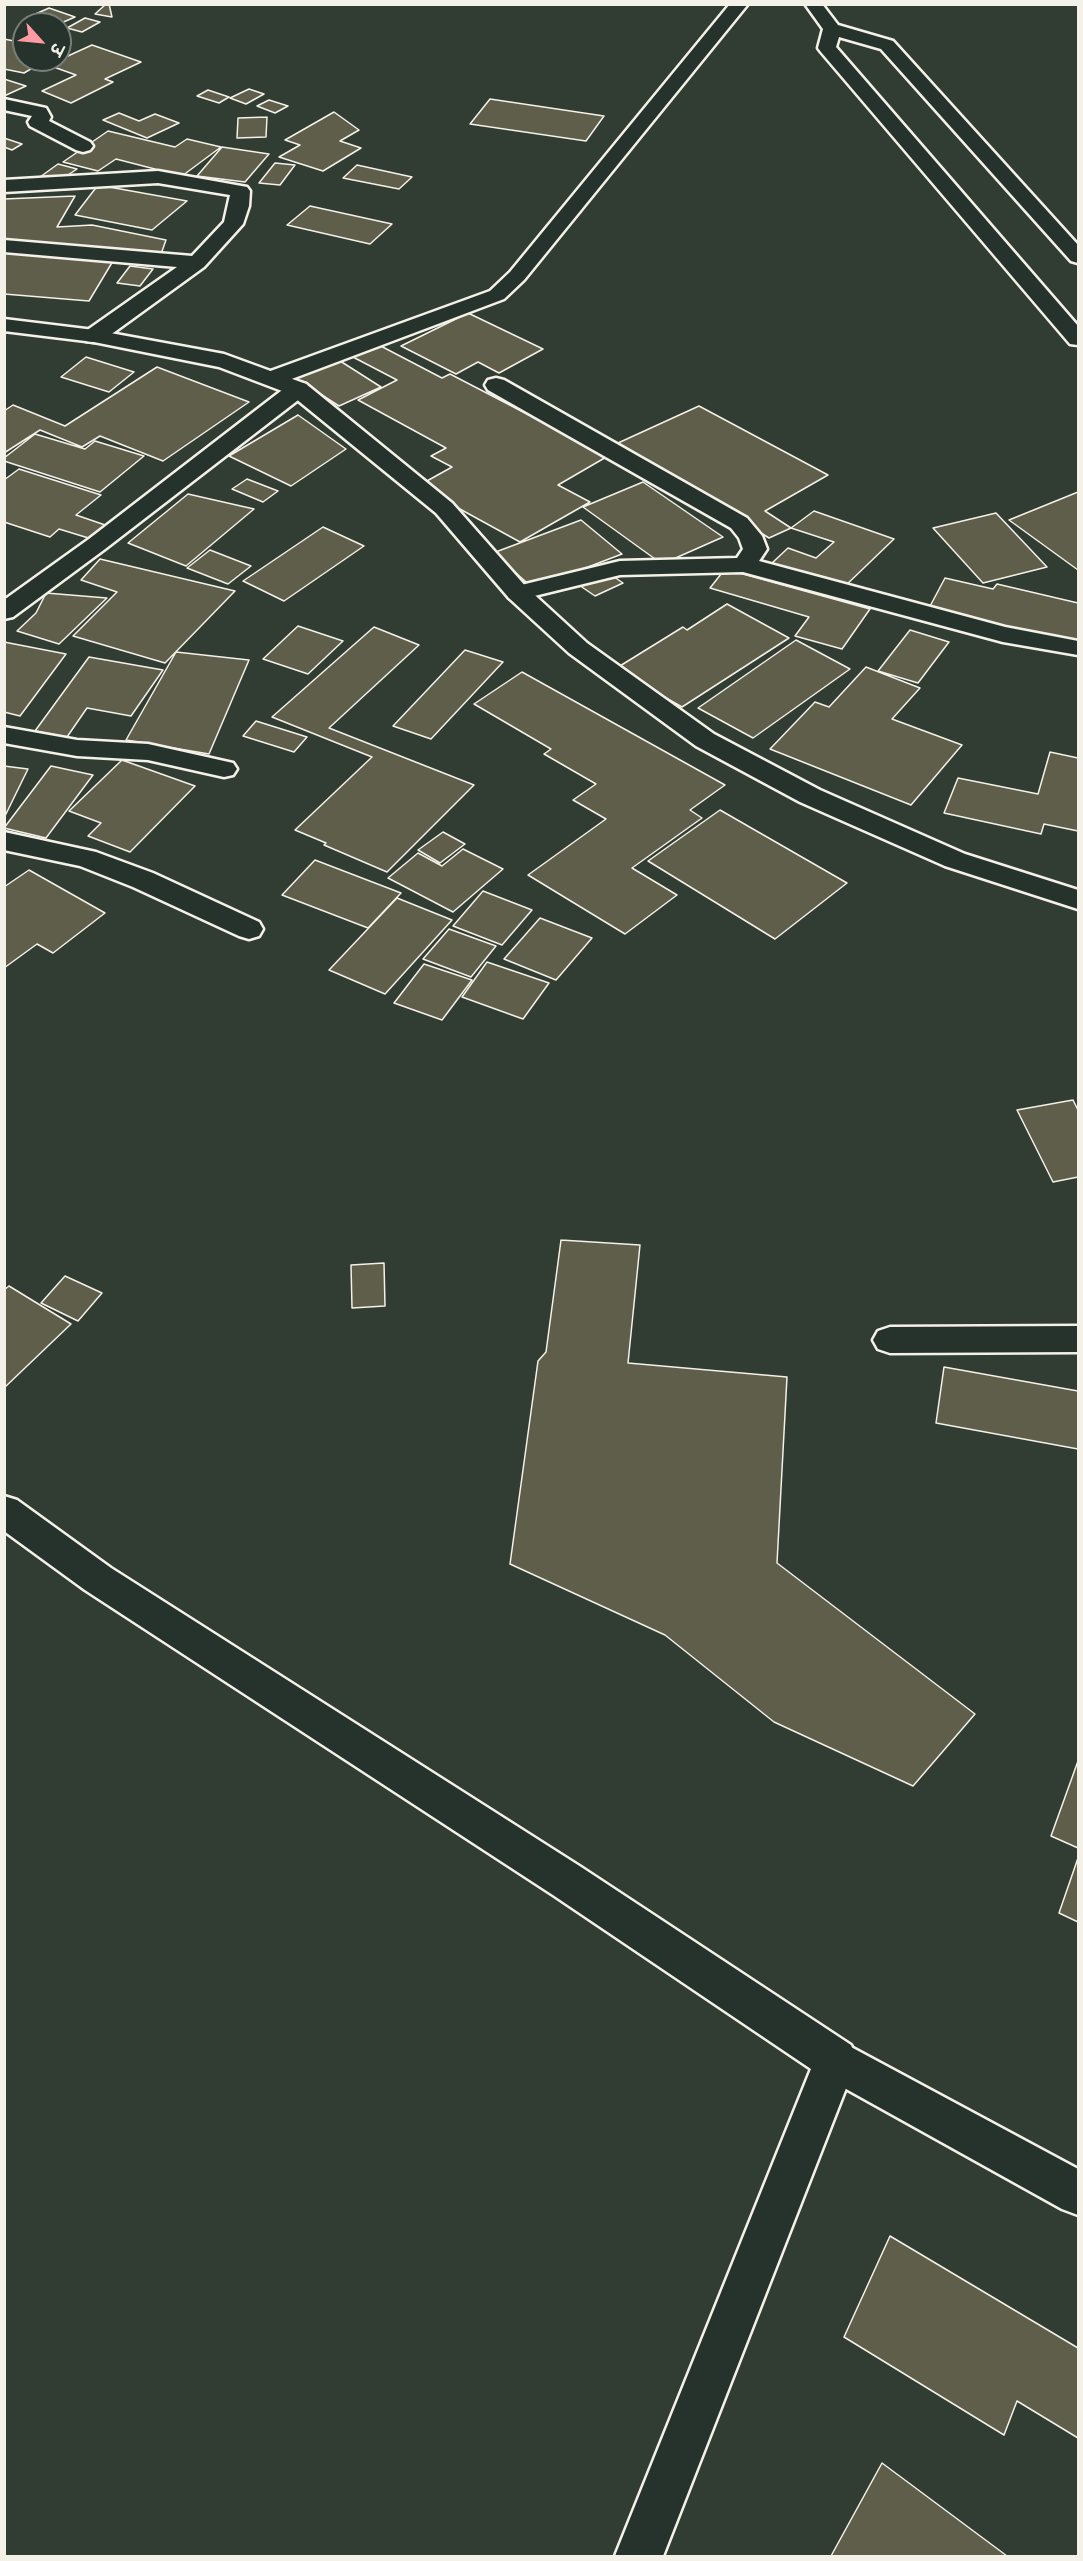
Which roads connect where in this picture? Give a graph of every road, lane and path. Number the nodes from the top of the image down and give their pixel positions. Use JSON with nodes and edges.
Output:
{"nodes":[{"id":1,"x":740,"y":4,"type":"edge"},
{"id":2,"x":813,"y":4,"type":"edge"},
{"id":3,"x":832,"y":29,"type":"junction"},
{"id":4,"x":4,"y":104,"type":"edge"},
{"id":5,"x":83,"y":146,"type":"dead end"},
{"id":6,"x":4,"y":186,"type":"edge"},
{"id":7,"x":4,"y":246,"type":"edge"},
{"id":8,"x":1078,"y":257,"type":"edge"},
{"id":9,"x":197,"y":263,"type":"junction"},
{"id":10,"x":4,"y":325,"type":"edge"},
{"id":11,"x":94,"y":336,"type":"junction"},
{"id":12,"x":1078,"y":339,"type":"edge"},
{"id":13,"x":273,"y":378,"type":"junction"},
{"id":14,"x":496,"y":385,"type":"dead end"},
{"id":15,"x":298,"y":389,"type":"junction"},
{"id":16,"x":744,"y":565,"type":"junction"},
{"id":17,"x":518,"y":593,"type":"junction"},
{"id":18,"x":4,"y":612,"type":"edge"},
{"id":19,"x":1078,"y":648,"type":"edge"},
{"id":20,"x":4,"y":735,"type":"edge"},
{"id":21,"x":224,"y":769,"type":"dead end"},
{"id":22,"x":4,"y":841,"type":"edge"},
{"id":23,"x":1078,"y":900,"type":"edge"},
{"id":24,"x":249,"y":929,"type":"dead end"},
{"id":25,"x":1078,"y":1339,"type":"edge"},
{"id":26,"x":890,"y":1340,"type":"dead end"},
{"id":27,"x":4,"y":1511,"type":"edge"},
{"id":28,"x":836,"y":2060,"type":"junction"},
{"id":29,"x":1078,"y":2193,"type":"edge"},
{"id":30,"x":639,"y":2556,"type":"edge"}],
"edges":[{"from":1,"to":13,"type":"street"},
{"from":2,"to":3,"type":"street"},
{"from":3,"to":8,"type":"street"},
{"from":3,"to":12,"type":"street"},
{"from":4,"to":5,"type":"street"},
{"from":6,"to":9,"type":"street"},
{"from":7,"to":9,"type":"street"},
{"from":9,"to":11,"type":"street"},
{"from":10,"to":11,"type":"street"},
{"from":11,"to":13,"type":"street"},
{"from":13,"to":15,"type":"street"},
{"from":14,"to":16,"type":"street"},
{"from":15,"to":17,"type":"street"},
{"from":15,"to":18,"type":"street"},
{"from":16,"to":17,"type":"street"},
{"from":16,"to":19,"type":"street"},
{"from":17,"to":23,"type":"street"},
{"from":20,"to":21,"type":"street"},
{"from":22,"to":24,"type":"street"},
{"from":25,"to":26,"type":"street"},
{"from":27,"to":28,"type":"street"},
{"from":28,"to":29,"type":"street"},
{"from":28,"to":30,"type":"street"}]}
